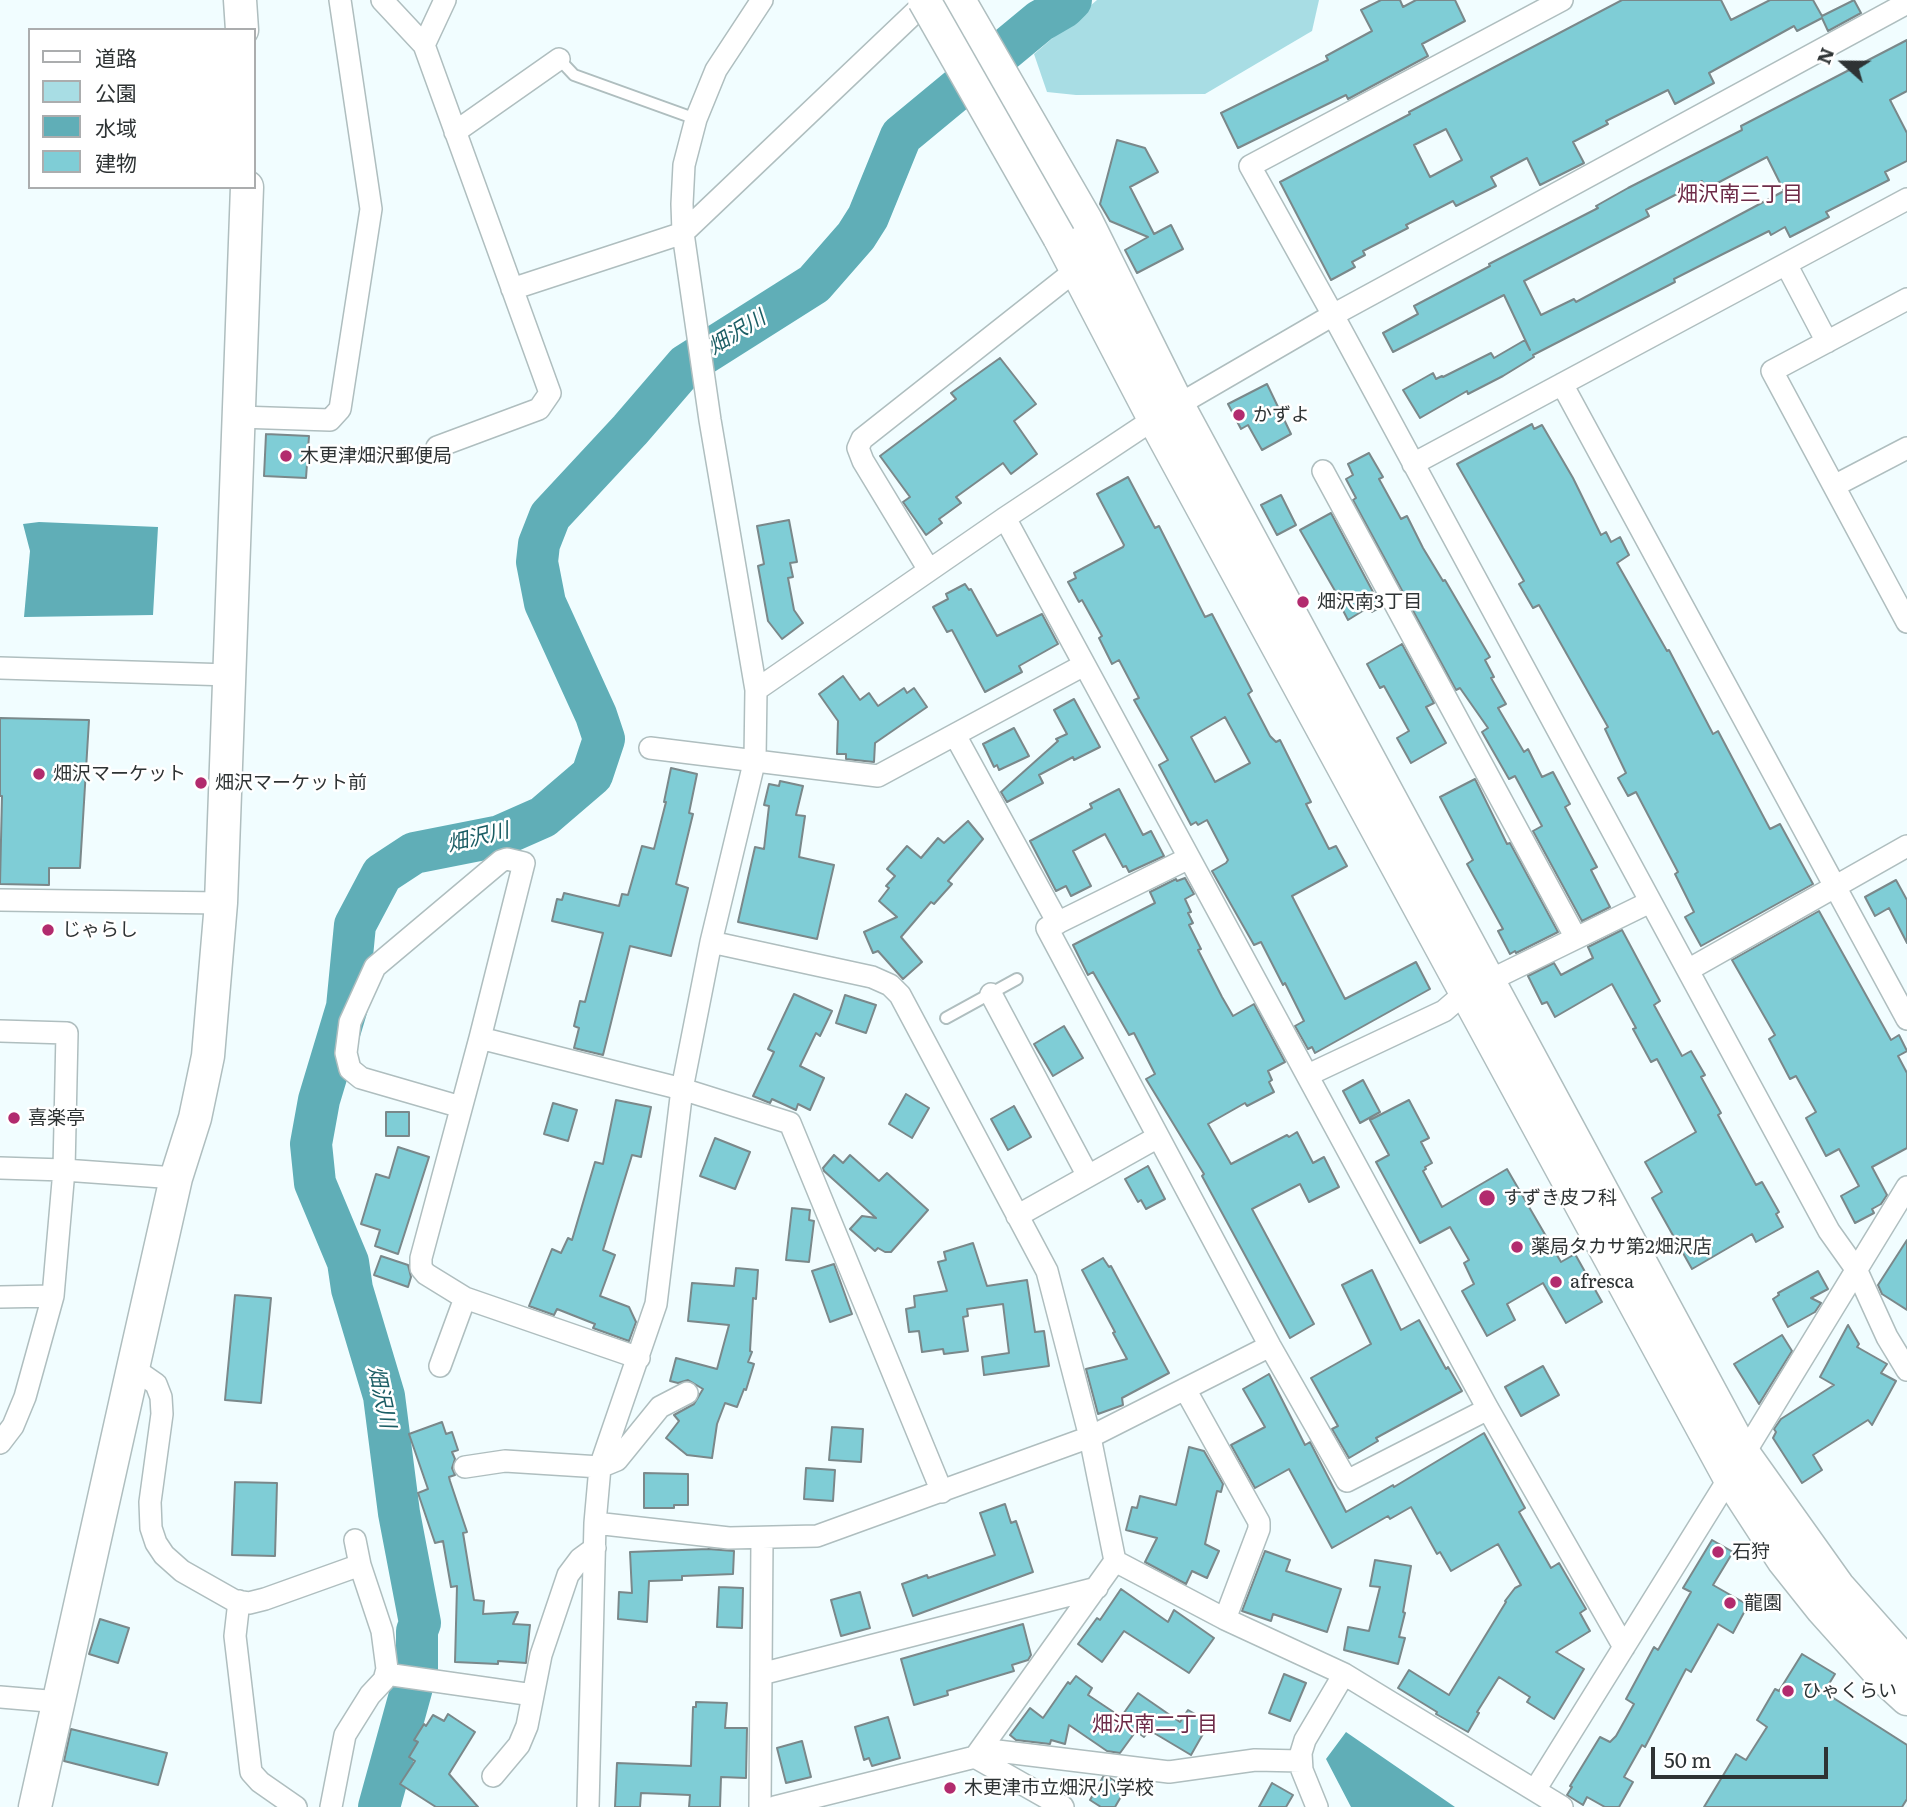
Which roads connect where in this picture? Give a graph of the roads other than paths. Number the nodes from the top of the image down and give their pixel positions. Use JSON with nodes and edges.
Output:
{"nodes":[{"id":1,"x":240,"y":0,"type":"edge"},
{"id":2,"x":340,"y":0,"type":"edge"},
{"id":3,"x":382,"y":0,"type":"edge"},
{"id":4,"x":445,"y":0,"type":"edge"},
{"id":5,"x":926,"y":0,"type":"edge"},
{"id":6,"x":959,"y":0,"type":"edge"},
{"id":7,"x":1562,"y":0,"type":"edge"},
{"id":8,"x":754,"y":3,"type":"edge"},
{"id":9,"x":1900,"y":10,"type":"edge"},
{"id":10,"x":242,"y":28,"type":"edge"},
{"id":11,"x":424,"y":45,"type":"junction"},
{"id":12,"x":559,"y":59,"type":"joint"},
{"id":13,"x":696,"y":119,"type":"junction"},
{"id":14,"x":455,"y":132,"type":"junction"},
{"id":15,"x":247,"y":189,"type":"edge"},
{"id":16,"x":1907,"y":199,"type":"edge"},
{"id":17,"x":683,"y":233,"type":"junction"},
{"id":18,"x":1786,"y":264,"type":"junction"},
{"id":19,"x":1076,"y":270,"type":"junction"},
{"id":20,"x":512,"y":289,"type":"junction"},
{"id":21,"x":1907,"y":299,"type":"edge"},
{"id":22,"x":1333,"y":315,"type":"junction"},
{"id":23,"x":1827,"y":342,"type":"junction"},
{"id":24,"x":1562,"y":384,"type":"junction"},
{"id":25,"x":1166,"y":412,"type":"junction"},
{"id":26,"x":239,"y":417,"type":"junction"},
{"id":27,"x":437,"y":447,"type":"dead end"},
{"id":28,"x":1907,"y":448,"type":"edge"},
{"id":29,"x":1413,"y":464,"type":"junction"},
{"id":30,"x":1323,"y":471,"type":"dead end"},
{"id":31,"x":1834,"y":486,"type":"junction"},
{"id":32,"x":1005,"y":518,"type":"junction"},
{"id":33,"x":929,"y":570,"type":"junction"},
{"id":34,"x":1901,"y":597,"type":"edge"},
{"id":35,"x":1907,"y":622,"type":"edge"},
{"id":36,"x":1084,"y":665,"type":"junction"},
{"id":37,"x":0,"y":668,"type":"edge"},
{"id":38,"x":230,"y":676,"type":"junction"},
{"id":39,"x":756,"y":690,"type":"junction"},
{"id":40,"x":955,"y":734,"type":"junction"},
{"id":41,"x":650,"y":748,"type":"dead end"},
{"id":42,"x":755,"y":760,"type":"junction"},
{"id":43,"x":1907,"y":846,"type":"edge"},
{"id":44,"x":1189,"y":858,"type":"junction"},
{"id":45,"x":1833,"y":886,"type":"junction"},
{"id":46,"x":0,"y":900,"type":"edge"},
{"id":47,"x":1650,"y":902,"type":"junction"},
{"id":48,"x":221,"y":903,"type":"junction"},
{"id":49,"x":1058,"y":923,"type":"junction"},
{"id":50,"x":1576,"y":938,"type":"junction"},
{"id":51,"x":711,"y":942,"type":"junction"},
{"id":52,"x":1688,"y":970,"type":"junction"},
{"id":53,"x":1017,"y":979,"type":"dead end"},
{"id":54,"x":1478,"y":986,"type":"junction"},
{"id":55,"x":991,"y":994,"type":"junction"},
{"id":56,"x":946,"y":1018,"type":"dead end"},
{"id":57,"x":1907,"y":1018,"type":"edge"},
{"id":58,"x":0,"y":1031,"type":"edge"},
{"id":59,"x":480,"y":1038,"type":"junction"},
{"id":60,"x":1308,"y":1075,"type":"junction"},
{"id":61,"x":682,"y":1089,"type":"junction"},
{"id":62,"x":461,"y":1107,"type":"junction"},
{"id":63,"x":1158,"y":1136,"type":"junction"},
{"id":64,"x":0,"y":1168,"type":"edge"},
{"id":65,"x":64,"y":1170,"type":"junction"},
{"id":66,"x":1088,"y":1176,"type":"junction"},
{"id":67,"x":176,"y":1178,"type":"junction"},
{"id":68,"x":1907,"y":1188,"type":"edge"},
{"id":69,"x":1017,"y":1216,"type":"junction"},
{"id":70,"x":1856,"y":1269,"type":"junction"},
{"id":71,"x":53,"y":1296,"type":"junction"},
{"id":72,"x":0,"y":1297,"type":"edge"},
{"id":73,"x":465,"y":1298,"type":"junction"},
{"id":74,"x":1270,"y":1346,"type":"junction"},
{"id":75,"x":639,"y":1358,"type":"junction"},
{"id":76,"x":440,"y":1366,"type":"dead end"},
{"id":77,"x":133,"y":1368,"type":"junction"},
{"id":78,"x":1907,"y":1370,"type":"edge"},
{"id":79,"x":1185,"y":1389,"type":"junction"},
{"id":80,"x":687,"y":1393,"type":"dead end"},
{"id":81,"x":1488,"y":1409,"type":"junction"},
{"id":82,"x":4,"y":1432,"type":"edge"},
{"id":83,"x":1090,"y":1437,"type":"junction"},
{"id":84,"x":1737,"y":1466,"type":"junction"},
{"id":85,"x":465,"y":1467,"type":"dead end"},
{"id":86,"x":600,"y":1467,"type":"junction"},
{"id":87,"x":942,"y":1492,"type":"junction"},
{"id":88,"x":595,"y":1523,"type":"junction"},
{"id":89,"x":762,"y":1539,"type":"junction"},
{"id":90,"x":355,"y":1540,"type":"dead end"},
{"id":91,"x":595,"y":1548,"type":"junction"},
{"id":92,"x":1115,"y":1561,"type":"junction"},
{"id":93,"x":360,"y":1566,"type":"junction"},
{"id":94,"x":1097,"y":1588,"type":"junction"},
{"id":95,"x":239,"y":1601,"type":"junction"},
{"id":96,"x":1226,"y":1619,"type":"junction"},
{"id":97,"x":1624,"y":1647,"type":"junction"},
{"id":98,"x":1907,"y":1664,"type":"edge"},
{"id":99,"x":386,"y":1674,"type":"junction"},
{"id":100,"x":761,"y":1674,"type":"junction"},
{"id":101,"x":1344,"y":1674,"type":"junction"},
{"id":102,"x":533,"y":1695,"type":"junction"},
{"id":103,"x":0,"y":1697,"type":"edge"},
{"id":104,"x":1907,"y":1699,"type":"edge"},
{"id":105,"x":60,"y":1702,"type":"junction"},
{"id":106,"x":978,"y":1753,"type":"junction"},
{"id":107,"x":1301,"y":1760,"type":"junction"},
{"id":108,"x":493,"y":1776,"type":"dead end"},
{"id":109,"x":1535,"y":1790,"type":"junction"},
{"id":110,"x":35,"y":1807,"type":"edge"},
{"id":111,"x":296,"y":1807,"type":"edge"},
{"id":112,"x":331,"y":1807,"type":"edge"},
{"id":113,"x":588,"y":1807,"type":"edge"},
{"id":114,"x":760,"y":1807,"type":"edge"},
{"id":115,"x":775,"y":1807,"type":"edge"},
{"id":116,"x":1063,"y":1807,"type":"edge"},
{"id":117,"x":1317,"y":1807,"type":"edge"},
{"id":118,"x":1562,"y":1807,"type":"edge"}],
"edges":[{"from":1,"to":10,"type":"street"},
{"from":2,"to":26,"type":"street"},
{"from":3,"to":11,"type":"street"},
{"from":4,"to":11,"type":"street"},
{"from":5,"to":17,"type":"street"},
{"from":5,"to":19,"type":"street","bridge":true},
{"from":6,"to":25,"type":"street"},
{"from":7,"to":22,"type":"street"},
{"from":8,"to":13,"type":"street"},
{"from":9,"to":22,"type":"street"},
{"from":11,"to":14,"type":"street"},
{"from":12,"to":13,"type":"lane"},
{"from":12,"to":14,"type":"street"},
{"from":13,"to":17,"type":"street"},
{"from":14,"to":20,"type":"street"},
{"from":15,"to":26,"type":"street"},
{"from":16,"to":18,"type":"street"},
{"from":17,"to":20,"type":"street"},
{"from":17,"to":39,"type":"street"},
{"from":18,"to":23,"type":"street"},
{"from":18,"to":24,"type":"street"},
{"from":19,"to":25,"type":"street"},
{"from":19,"to":33,"type":"street"},
{"from":20,"to":27,"type":"street"},
{"from":21,"to":23,"type":"street"},
{"from":22,"to":25,"type":"street"},
{"from":22,"to":29,"type":"street"},
{"from":23,"to":31,"type":"street"},
{"from":24,"to":29,"type":"street"},
{"from":24,"to":45,"type":"street"},
{"from":25,"to":32,"type":"street"},
{"from":25,"to":54,"type":"street"},
{"from":26,"to":38,"type":"street"},
{"from":28,"to":31,"type":"street"},
{"from":29,"to":47,"type":"street"},
{"from":30,"to":50,"type":"street"},
{"from":31,"to":34,"type":"street"},
{"from":32,"to":33,"type":"street"},
{"from":32,"to":36,"type":"street"},
{"from":33,"to":39,"type":"street"},
{"from":34,"to":35,"type":"street"},
{"from":36,"to":40,"type":"street"},
{"from":36,"to":44,"type":"street"},
{"from":37,"to":38,"type":"street"},
{"from":38,"to":48,"type":"street"},
{"from":39,"to":42,"type":"street"},
{"from":40,"to":42,"type":"street"},
{"from":40,"to":49,"type":"street"},
{"from":41,"to":42,"type":"street"},
{"from":42,"to":51,"type":"street"},
{"from":43,"to":45,"type":"street"},
{"from":44,"to":49,"type":"street"},
{"from":44,"to":60,"type":"street"},
{"from":45,"to":52,"type":"street"},
{"from":45,"to":57,"type":"street"},
{"from":46,"to":48,"type":"street"},
{"from":47,"to":50,"type":"street"},
{"from":47,"to":52,"type":"street"},
{"from":48,"to":67,"type":"street"},
{"from":49,"to":63,"type":"street"},
{"from":50,"to":54,"type":"street"},
{"from":51,"to":61,"type":"street"},
{"from":51,"to":69,"type":"street"},
{"from":52,"to":70,"type":"street"},
{"from":53,"to":55,"type":"lane"},
{"from":54,"to":60,"type":"street"},
{"from":54,"to":84,"type":"street"},
{"from":55,"to":56,"type":"lane"},
{"from":55,"to":66,"type":"street"},
{"from":58,"to":65,"type":"street"},
{"from":59,"to":61,"type":"street"},
{"from":59,"to":62,"type":"street"},
{"from":59,"to":62,"type":"street"},
{"from":60,"to":81,"type":"street"},
{"from":61,"to":75,"type":"street"},
{"from":61,"to":87,"type":"street"},
{"from":62,"to":73,"type":"street"},
{"from":63,"to":66,"type":"street"},
{"from":63,"to":74,"type":"street"},
{"from":64,"to":65,"type":"street"},
{"from":65,"to":67,"type":"street"},
{"from":65,"to":71,"type":"street"},
{"from":66,"to":69,"type":"street"},
{"from":67,"to":77,"type":"street"},
{"from":68,"to":70,"type":"street"},
{"from":69,"to":83,"type":"street"},
{"from":70,"to":78,"type":"street"},
{"from":70,"to":84,"type":"street"},
{"from":71,"to":72,"type":"street"},
{"from":71,"to":82,"type":"street"},
{"from":73,"to":75,"type":"street"},
{"from":73,"to":76,"type":"street"},
{"from":74,"to":79,"type":"street"},
{"from":74,"to":81,"type":"street"},
{"from":75,"to":86,"type":"street"},
{"from":77,"to":95,"type":"street"},
{"from":77,"to":105,"type":"street"},
{"from":79,"to":83,"type":"street"},
{"from":79,"to":96,"type":"street"},
{"from":80,"to":86,"type":"street"},
{"from":81,"to":97,"type":"street"},
{"from":83,"to":87,"type":"street"},
{"from":83,"to":92,"type":"street"},
{"from":84,"to":97,"type":"street"},
{"from":84,"to":98,"type":"street"},
{"from":84,"to":104,"type":"street"},
{"from":85,"to":86,"type":"street"},
{"from":86,"to":88,"type":"street"},
{"from":87,"to":89,"type":"street"},
{"from":88,"to":89,"type":"street"},
{"from":88,"to":91,"type":"street"},
{"from":89,"to":100,"type":"street"},
{"from":90,"to":93,"type":"street"},
{"from":91,"to":102,"type":"street"},
{"from":91,"to":113,"type":"street"},
{"from":92,"to":94,"type":"street"},
{"from":92,"to":96,"type":"street"},
{"from":93,"to":95,"type":"street"},
{"from":93,"to":99,"type":"street"},
{"from":94,"to":100,"type":"street"},
{"from":94,"to":106,"type":"street"},
{"from":95,"to":111,"type":"street"},
{"from":96,"to":101,"type":"street"},
{"from":97,"to":109,"type":"street"},
{"from":99,"to":102,"type":"street"},
{"from":99,"to":112,"type":"street"},
{"from":100,"to":114,"type":"street"},
{"from":101,"to":107,"type":"street"},
{"from":101,"to":109,"type":"street"},
{"from":102,"to":108,"type":"street"},
{"from":103,"to":105,"type":"street"},
{"from":105,"to":110,"type":"street"},
{"from":106,"to":107,"type":"street"},
{"from":106,"to":115,"type":"street"},
{"from":106,"to":116,"type":"street"},
{"from":107,"to":117,"type":"street"},
{"from":109,"to":118,"type":"street"}]}
